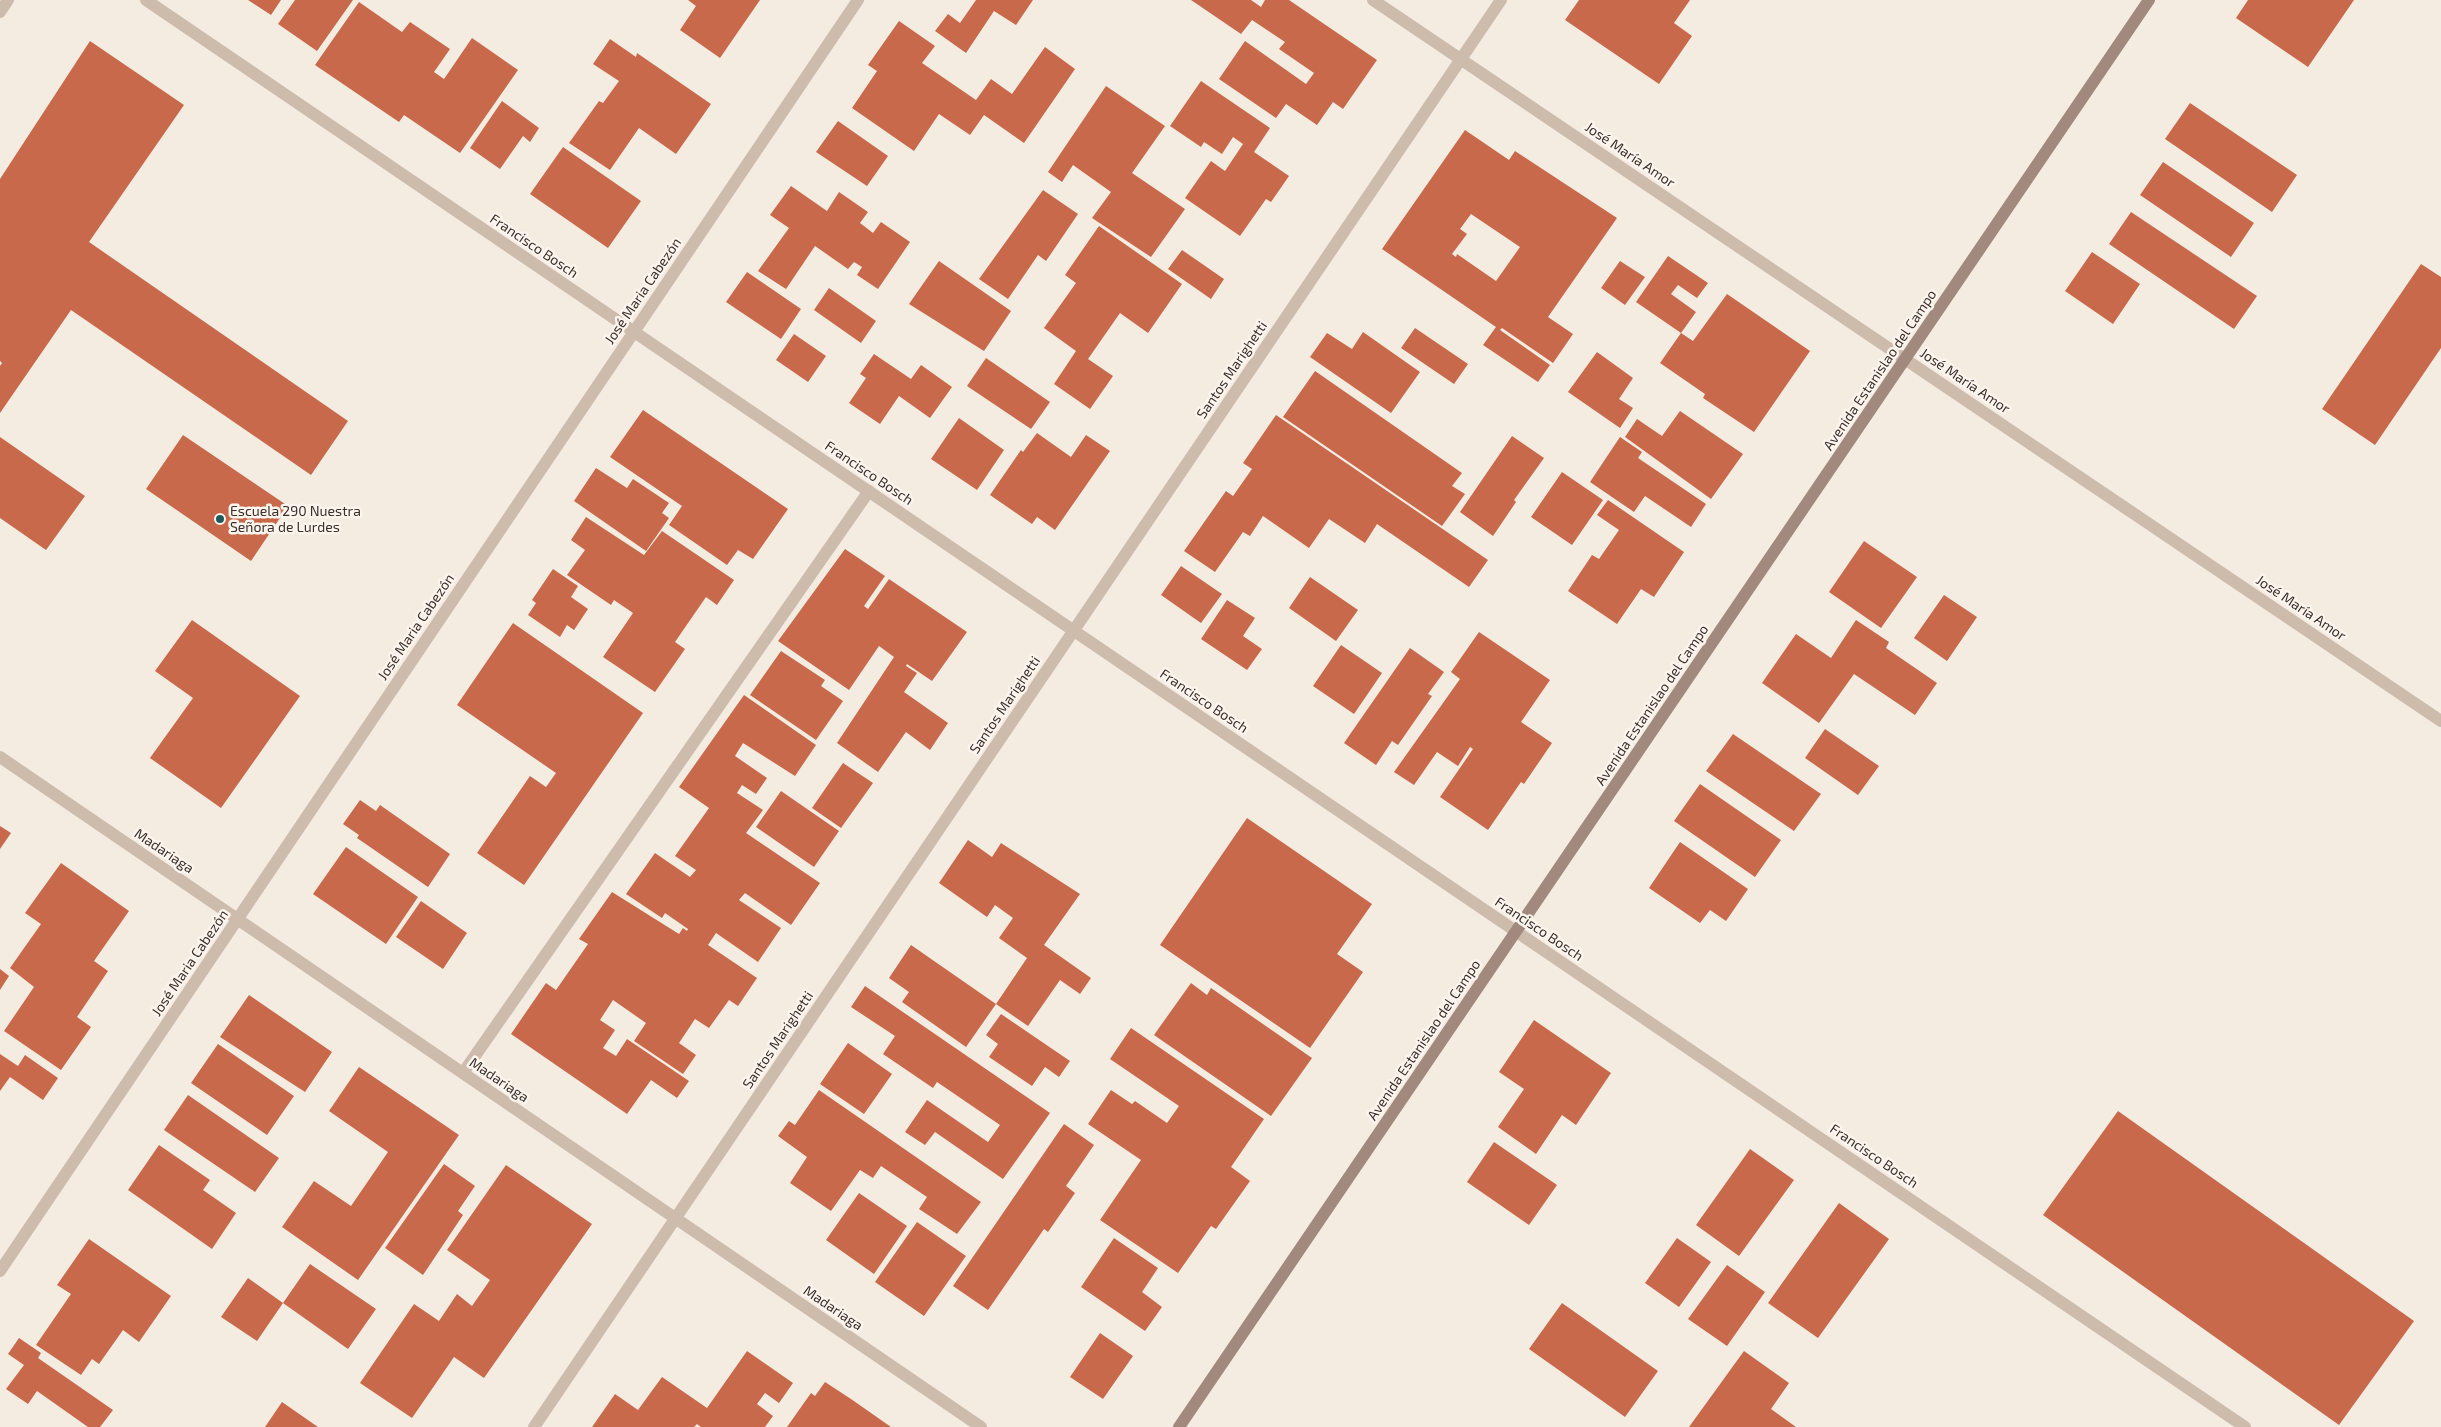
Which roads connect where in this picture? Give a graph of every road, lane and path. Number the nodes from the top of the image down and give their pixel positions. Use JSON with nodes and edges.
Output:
{"nodes":[{"id":1,"x":8,"y":0,"type":"edge"},
{"id":2,"x":146,"y":0,"type":"edge"},
{"id":3,"x":858,"y":0,"type":"edge"},
{"id":4,"x":1373,"y":0,"type":"edge"},
{"id":5,"x":1501,"y":0,"type":"edge"},
{"id":6,"x":2150,"y":0,"type":"edge"},
{"id":7,"x":0,"y":12,"type":"edge"},
{"id":8,"x":1461,"y":59,"type":"junction"},
{"id":9,"x":634,"y":331,"type":"junction"},
{"id":10,"x":1905,"y":359,"type":"junction"},
{"id":11,"x":869,"y":491,"type":"junction"},
{"id":12,"x":1074,"y":631,"type":"junction"},
{"id":13,"x":2441,"y":721,"type":"edge"},
{"id":14,"x":0,"y":757,"type":"edge"},
{"id":15,"x":237,"y":919,"type":"junction"},
{"id":16,"x":1516,"y":931,"type":"junction"},
{"id":17,"x":463,"y":1074,"type":"junction"},
{"id":18,"x":675,"y":1218,"type":"junction"},
{"id":19,"x":0,"y":1271,"type":"edge"},
{"id":20,"x":534,"y":1427,"type":"edge"},
{"id":21,"x":981,"y":1427,"type":"edge"},
{"id":22,"x":1179,"y":1427,"type":"edge"},
{"id":23,"x":2245,"y":1427,"type":"edge"}],
"edges":[{"from":1,"to":7,"type":"street"},
{"from":2,"to":9,"type":"street","name":"Francisco Bosch"},
{"from":3,"to":9,"type":"street","name":"José Maria Cabezón"},
{"from":4,"to":8,"type":"street","name":"José María Amor"},
{"from":5,"to":8,"type":"street","name":"Santos Marighetti"},
{"from":6,"to":10,"type":"main road","name":"Avenida Estanislao del Campo"},
{"from":8,"to":10,"type":"street","name":"José María Amor"},
{"from":8,"to":12,"type":"street","name":"Santos Marighetti"},
{"from":9,"to":11,"type":"street","name":"Francisco Bosch"},
{"from":9,"to":15,"type":"street","name":"José Maria Cabezón"},
{"from":10,"to":13,"type":"street","name":"José María Amor"},
{"from":10,"to":16,"type":"main road","name":"Avenida Estanislao del Campo"},
{"from":11,"to":12,"type":"street","name":"Francisco Bosch"},
{"from":11,"to":17,"type":"street"},
{"from":12,"to":16,"type":"street","name":"Francisco Bosch"},
{"from":12,"to":18,"type":"street","name":"Santos Marighetti"},
{"from":14,"to":15,"type":"street","name":"Madariaga"},
{"from":15,"to":17,"type":"street","name":"Madariaga"},
{"from":15,"to":19,"type":"street","name":"José Maria Cabezón"},
{"from":16,"to":22,"type":"main road","name":"Avenida Estanislao del Campo"},
{"from":16,"to":23,"type":"street","name":"Francisco Bosch"},
{"from":17,"to":18,"type":"street","name":"Madariaga"},
{"from":18,"to":20,"type":"street","name":"Santos Marighetti"},
{"from":18,"to":21,"type":"street","name":"Madariaga"}]}
